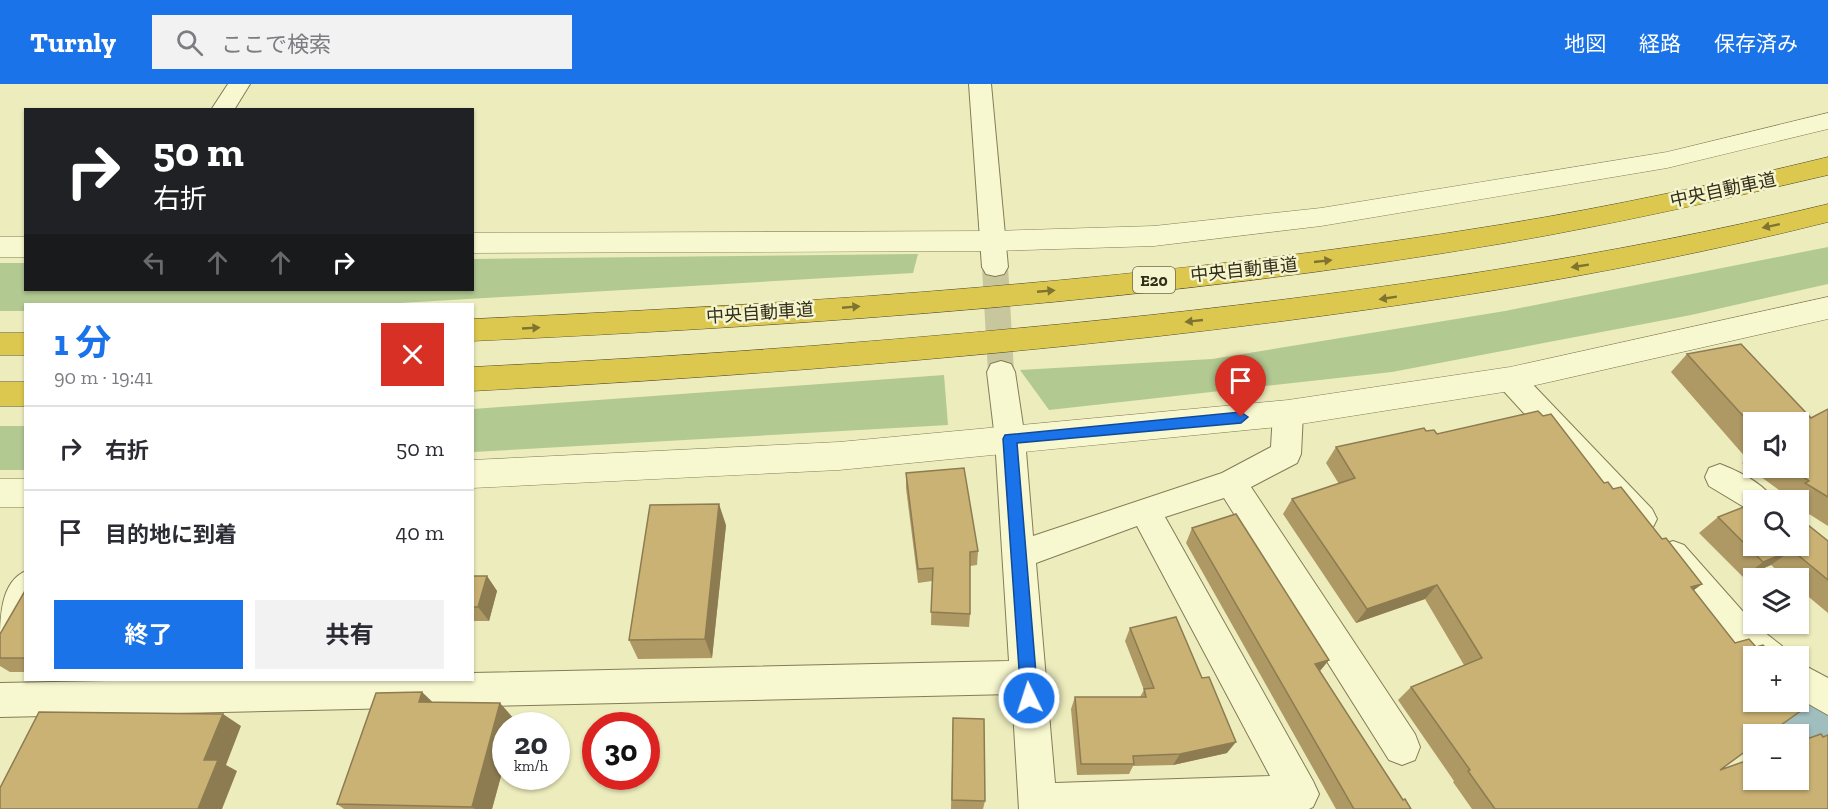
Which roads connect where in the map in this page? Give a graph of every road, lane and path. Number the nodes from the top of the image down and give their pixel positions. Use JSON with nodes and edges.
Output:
{"nodes":[{"id":1,"x":239,"y":84,"type":"edge"},
{"id":2,"x":980,"y":84,"type":"edge"},
{"id":3,"x":223,"y":108,"type":"edge"},
{"id":4,"x":1828,"y":121,"type":"edge"},
{"id":5,"x":1828,"y":166,"type":"edge"},
{"id":6,"x":1828,"y":213,"type":"edge"},
{"id":7,"x":474,"y":243,"type":"edge"},
{"id":8,"x":0,"y":247,"type":"edge"},
{"id":9,"x":24,"y":247,"type":"edge"},
{"id":10,"x":994,"y":254,"type":"junction"},
{"id":11,"x":1828,"y":308,"type":"edge"},
{"id":12,"x":474,"y":330,"type":"edge"},
{"id":13,"x":0,"y":344,"type":"edge"},
{"id":14,"x":24,"y":344,"type":"edge"},
{"id":15,"x":1001,"y":372,"type":"tunnel mouth"},
{"id":16,"x":474,"y":379,"type":"edge"},
{"id":17,"x":1510,"y":379,"type":"junction"},
{"id":18,"x":0,"y":394,"type":"edge"},
{"id":19,"x":24,"y":394,"type":"edge"},
{"id":20,"x":1288,"y":413,"type":"junction"},
{"id":21,"x":1010,"y":439,"type":"junction"},
{"id":22,"x":474,"y":474,"type":"edge"},
{"id":23,"x":1720,"y":477,"type":"dead end"},
{"id":24,"x":1231,"y":483,"type":"junction"},
{"id":25,"x":1743,"y":492,"type":"edge"},
{"id":26,"x":24,"y":493,"type":"edge"},
{"id":27,"x":0,"y":494,"type":"edge"},
{"id":28,"x":1145,"y":510,"type":"junction"},
{"id":29,"x":1018,"y":555,"type":"junction"},
{"id":30,"x":24,"y":588,"type":"edge"},
{"id":31,"x":0,"y":630,"type":"edge"},
{"id":32,"x":1756,"y":646,"type":"edge"},
{"id":33,"x":1028,"y":677,"type":"junction"},
{"id":34,"x":1809,"y":685,"type":"edge"},
{"id":35,"x":1828,"y":698,"type":"edge"},
{"id":36,"x":0,"y":700,"type":"edge"},
{"id":37,"x":1402,"y":747,"type":"dead end"},
{"id":38,"x":1037,"y":805,"type":"edge"}],
"edges":[{"from":1,"to":3,"type":"street"},
{"from":2,"to":10,"type":"street"},
{"from":4,"to":10,"type":"street"},
{"from":12,"to":5,"type":"highway","name":"中央自動車道","number":"E20","one_way":true},
{"from":6,"to":16,"type":"highway","one_way":true},
{"from":7,"to":10,"type":"street"},
{"from":8,"to":9,"type":"street"},
{"from":11,"to":17,"type":"street"},
{"from":13,"to":14,"type":"highway"},
{"from":15,"to":21,"type":"street"},
{"from":17,"to":20,"type":"street"},
{"from":17,"to":32,"type":"street"},
{"from":18,"to":19,"type":"highway"},
{"from":20,"to":21,"type":"street"},
{"from":20,"to":24,"type":"street"},
{"from":21,"to":22,"type":"street"},
{"from":21,"to":29,"type":"street"},
{"from":23,"to":25,"type":"street"},
{"from":24,"to":28,"type":"street"},
{"from":24,"to":37,"type":"street"},
{"from":26,"to":27,"type":"street"},
{"from":28,"to":29,"type":"street"},
{"from":28,"to":38,"type":"street"},
{"from":29,"to":33,"type":"street"},
{"from":30,"to":31,"type":"street"},
{"from":33,"to":36,"type":"street"},
{"from":33,"to":38,"type":"street"},
{"from":34,"to":35,"type":"street"}]}
